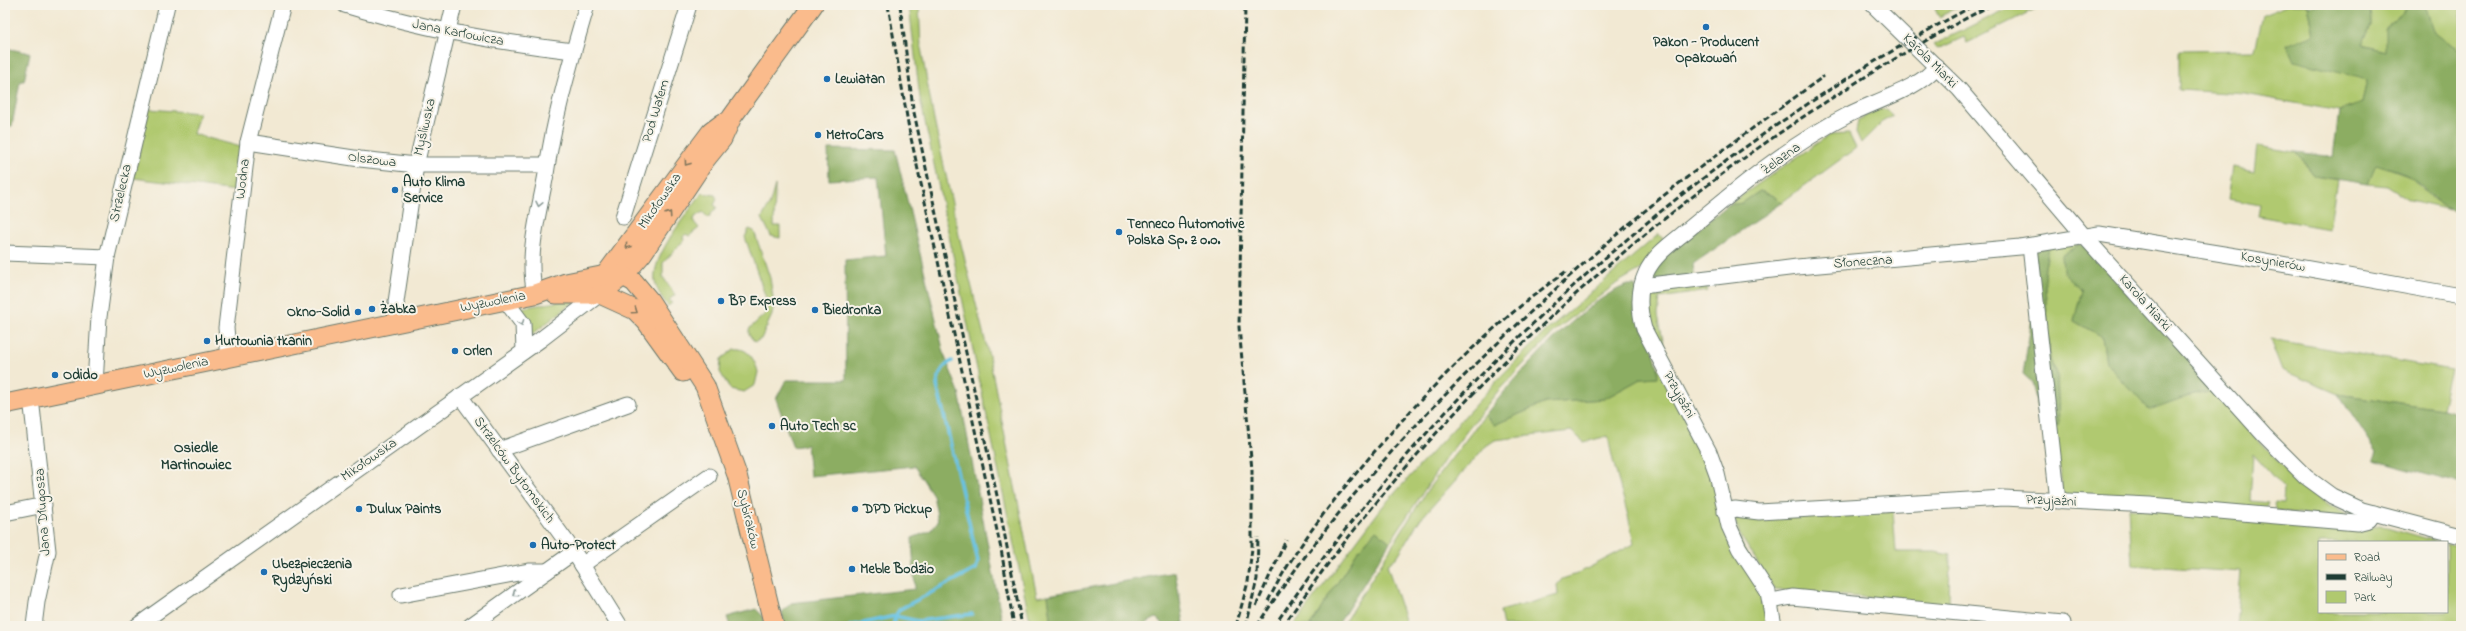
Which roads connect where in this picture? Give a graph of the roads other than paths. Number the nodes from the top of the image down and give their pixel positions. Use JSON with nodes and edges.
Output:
{"nodes":[{"id":1,"x":167,"y":5,"type":"edge"},
{"id":2,"x":283,"y":5,"type":"edge"},
{"id":3,"x":345,"y":5,"type":"edge"},
{"id":4,"x":454,"y":5,"type":"edge"},
{"id":5,"x":587,"y":5,"type":"edge"},
{"id":6,"x":689,"y":5,"type":"edge"},
{"id":7,"x":813,"y":5,"type":"edge"},
{"id":8,"x":1873,"y":5,"type":"edge"},
{"id":9,"x":392,"y":12,"type":"edge"},
{"id":10,"x":446,"y":32,"type":"junction"},
{"id":11,"x":573,"y":51,"type":"junction"},
{"id":12,"x":1936,"y":66,"type":"junction"},
{"id":13,"x":248,"y":142,"type":"junction"},
{"id":14,"x":416,"y":165,"type":"junction"},
{"id":15,"x":546,"y":166,"type":"junction"},
{"id":16,"x":623,"y":217,"type":"dead end"},
{"id":17,"x":2084,"y":236,"type":"junction"},
{"id":18,"x":2030,"y":246,"type":"junction"},
{"id":19,"x":5,"y":253,"type":"edge"},
{"id":20,"x":107,"y":257,"type":"junction"},
{"id":21,"x":614,"y":275,"type":"junction"},
{"id":22,"x":1643,"y":282,"type":"junction"},
{"id":23,"x":535,"y":294,"type":"junction"},
{"id":24,"x":600,"y":294,"type":"junction"},
{"id":25,"x":2461,"y":296,"type":"edge"},
{"id":26,"x":505,"y":300,"type":"junction"},
{"id":27,"x":399,"y":321,"type":"junction"},
{"id":28,"x":524,"y":351,"type":"junction"},
{"id":29,"x":229,"y":357,"type":"junction"},
{"id":30,"x":95,"y":384,"type":"junction"},
{"id":31,"x":460,"y":396,"type":"junction"},
{"id":32,"x":31,"y":398,"type":"junction"},
{"id":33,"x":5,"y":404,"type":"edge"},
{"id":34,"x":628,"y":404,"type":"dead end"},
{"id":35,"x":714,"y":415,"type":"junction"},
{"id":36,"x":499,"y":450,"type":"junction"},
{"id":37,"x":708,"y":476,"type":"dead end"},
{"id":38,"x":2058,"y":501,"type":"junction"},
{"id":39,"x":44,"y":505,"type":"junction"},
{"id":40,"x":1725,"y":512,"type":"junction"},
{"id":41,"x":5,"y":513,"type":"edge"},
{"id":42,"x":2374,"y":513,"type":"junction"},
{"id":43,"x":2461,"y":536,"type":"edge"},
{"id":44,"x":574,"y":552,"type":"junction"},
{"id":45,"x":582,"y":565,"type":"junction"},
{"id":46,"x":547,"y":571,"type":"junction"},
{"id":47,"x":401,"y":596,"type":"dead end"},
{"id":48,"x":1771,"y":601,"type":"junction"},
{"id":49,"x":2063,"y":623,"type":"dead end"},
{"id":50,"x":34,"y":626,"type":"edge"},
{"id":51,"x":137,"y":626,"type":"edge"},
{"id":52,"x":470,"y":626,"type":"edge"},
{"id":53,"x":620,"y":626,"type":"edge"},
{"id":54,"x":774,"y":626,"type":"edge"},
{"id":55,"x":1774,"y":626,"type":"edge"}],
"edges":[{"from":1,"to":20,"type":"street","name":"Strzelecka"},
{"from":2,"to":13,"type":"street","name":"Wodna"},
{"from":3,"to":9,"type":"street","name":"Jana Karłowicza"},
{"from":4,"to":10,"type":"street","name":"Myśliwska"},
{"from":5,"to":11,"type":"street"},
{"from":6,"to":16,"type":"street","name":"Pod Wałem"},
{"from":7,"to":21,"type":"main road","name":"Mikołowska"},
{"from":8,"to":12,"type":"street","name":"Karola Miarki"},
{"from":9,"to":10,"type":"street","name":"Jana Karłowicza"},
{"from":10,"to":11,"type":"street","name":"Jana Karłowicza"},
{"from":10,"to":14,"type":"street","name":"Myśliwska"},
{"from":11,"to":15,"type":"street"},
{"from":12,"to":17,"type":"street","name":"Karola Miarki"},
{"from":12,"to":22,"type":"street","name":"Żelazna"},
{"from":13,"to":14,"type":"street","name":"Olszowa"},
{"from":13,"to":29,"type":"street","name":"Wodna"},
{"from":14,"to":15,"type":"street","name":"Olszowa"},
{"from":14,"to":27,"type":"street","name":"Myśliwska"},
{"from":15,"to":23,"type":"street","one_way":true},
{"from":17,"to":18,"type":"street","name":"Słoneczna"},
{"from":17,"to":25,"type":"street","name":"Kosynierów"},
{"from":17,"to":42,"type":"street","name":"Karola Miarki"},
{"from":18,"to":22,"type":"street","name":"Słoneczna"},
{"from":18,"to":38,"type":"street"},
{"from":19,"to":20,"type":"street"},
{"from":20,"to":30,"type":"street","name":"Strzelecka"},
{"from":21,"to":23,"type":"main road","name":"Wyzwolenia"},
{"from":21,"to":24,"type":"main road","name":"Mikołowska"},
{"from":21,"to":35,"type":"main road","name":"Sybiraków"},
{"from":22,"to":40,"type":"street","name":"Przyjaźni"},
{"from":23,"to":24,"type":"main road","name":"Wyzwolenia"},
{"from":23,"to":26,"type":"main road","name":"Wyzwolenia"},
{"from":24,"to":28,"type":"street","name":"Mikołowska"},
{"from":24,"to":35,"type":"main road","name":"Sybiraków","one_way":true},
{"from":26,"to":27,"type":"main road","name":"Wyzwolenia"},
{"from":26,"to":28,"type":"street","one_way":true},
{"from":27,"to":29,"type":"main road","name":"Wyzwolenia"},
{"from":28,"to":31,"type":"street","name":"Mikołowska"},
{"from":29,"to":30,"type":"main road","name":"Wyzwolenia"},
{"from":30,"to":32,"type":"main road","name":"Wyzwolenia"},
{"from":31,"to":36,"type":"street","name":"Strzelców Bytomskich"},
{"from":31,"to":51,"type":"street","name":"Mikołowska"},
{"from":32,"to":33,"type":"main road","name":"Wyzwolenia"},
{"from":32,"to":39,"type":"street","name":"Jana Długosza"},
{"from":34,"to":36,"type":"street"},
{"from":35,"to":54,"type":"main road","name":"Sybiraków"},
{"from":36,"to":44,"type":"street","name":"Strzelców Bytomskich"},
{"from":37,"to":45,"type":"street"},
{"from":38,"to":40,"type":"street","name":"Przyjaźni"},
{"from":38,"to":42,"type":"street","name":"Przyjaźni"},
{"from":39,"to":41,"type":"street"},
{"from":39,"to":50,"type":"street","name":"Jana Długosza"},
{"from":40,"to":48,"type":"street","name":"Przyjaźni"},
{"from":42,"to":43,"type":"street","name":"Karola Miarki"},
{"from":44,"to":45,"type":"street","name":"Strzelców Bytomskich"},
{"from":44,"to":46,"type":"street"},
{"from":45,"to":53,"type":"street","name":"Strzelców Bytomskich"},
{"from":46,"to":47,"type":"street"},
{"from":46,"to":52,"type":"street","one_way":true},
{"from":48,"to":49,"type":"street"},
{"from":48,"to":55,"type":"street","name":"Przyjaźni"}]}
